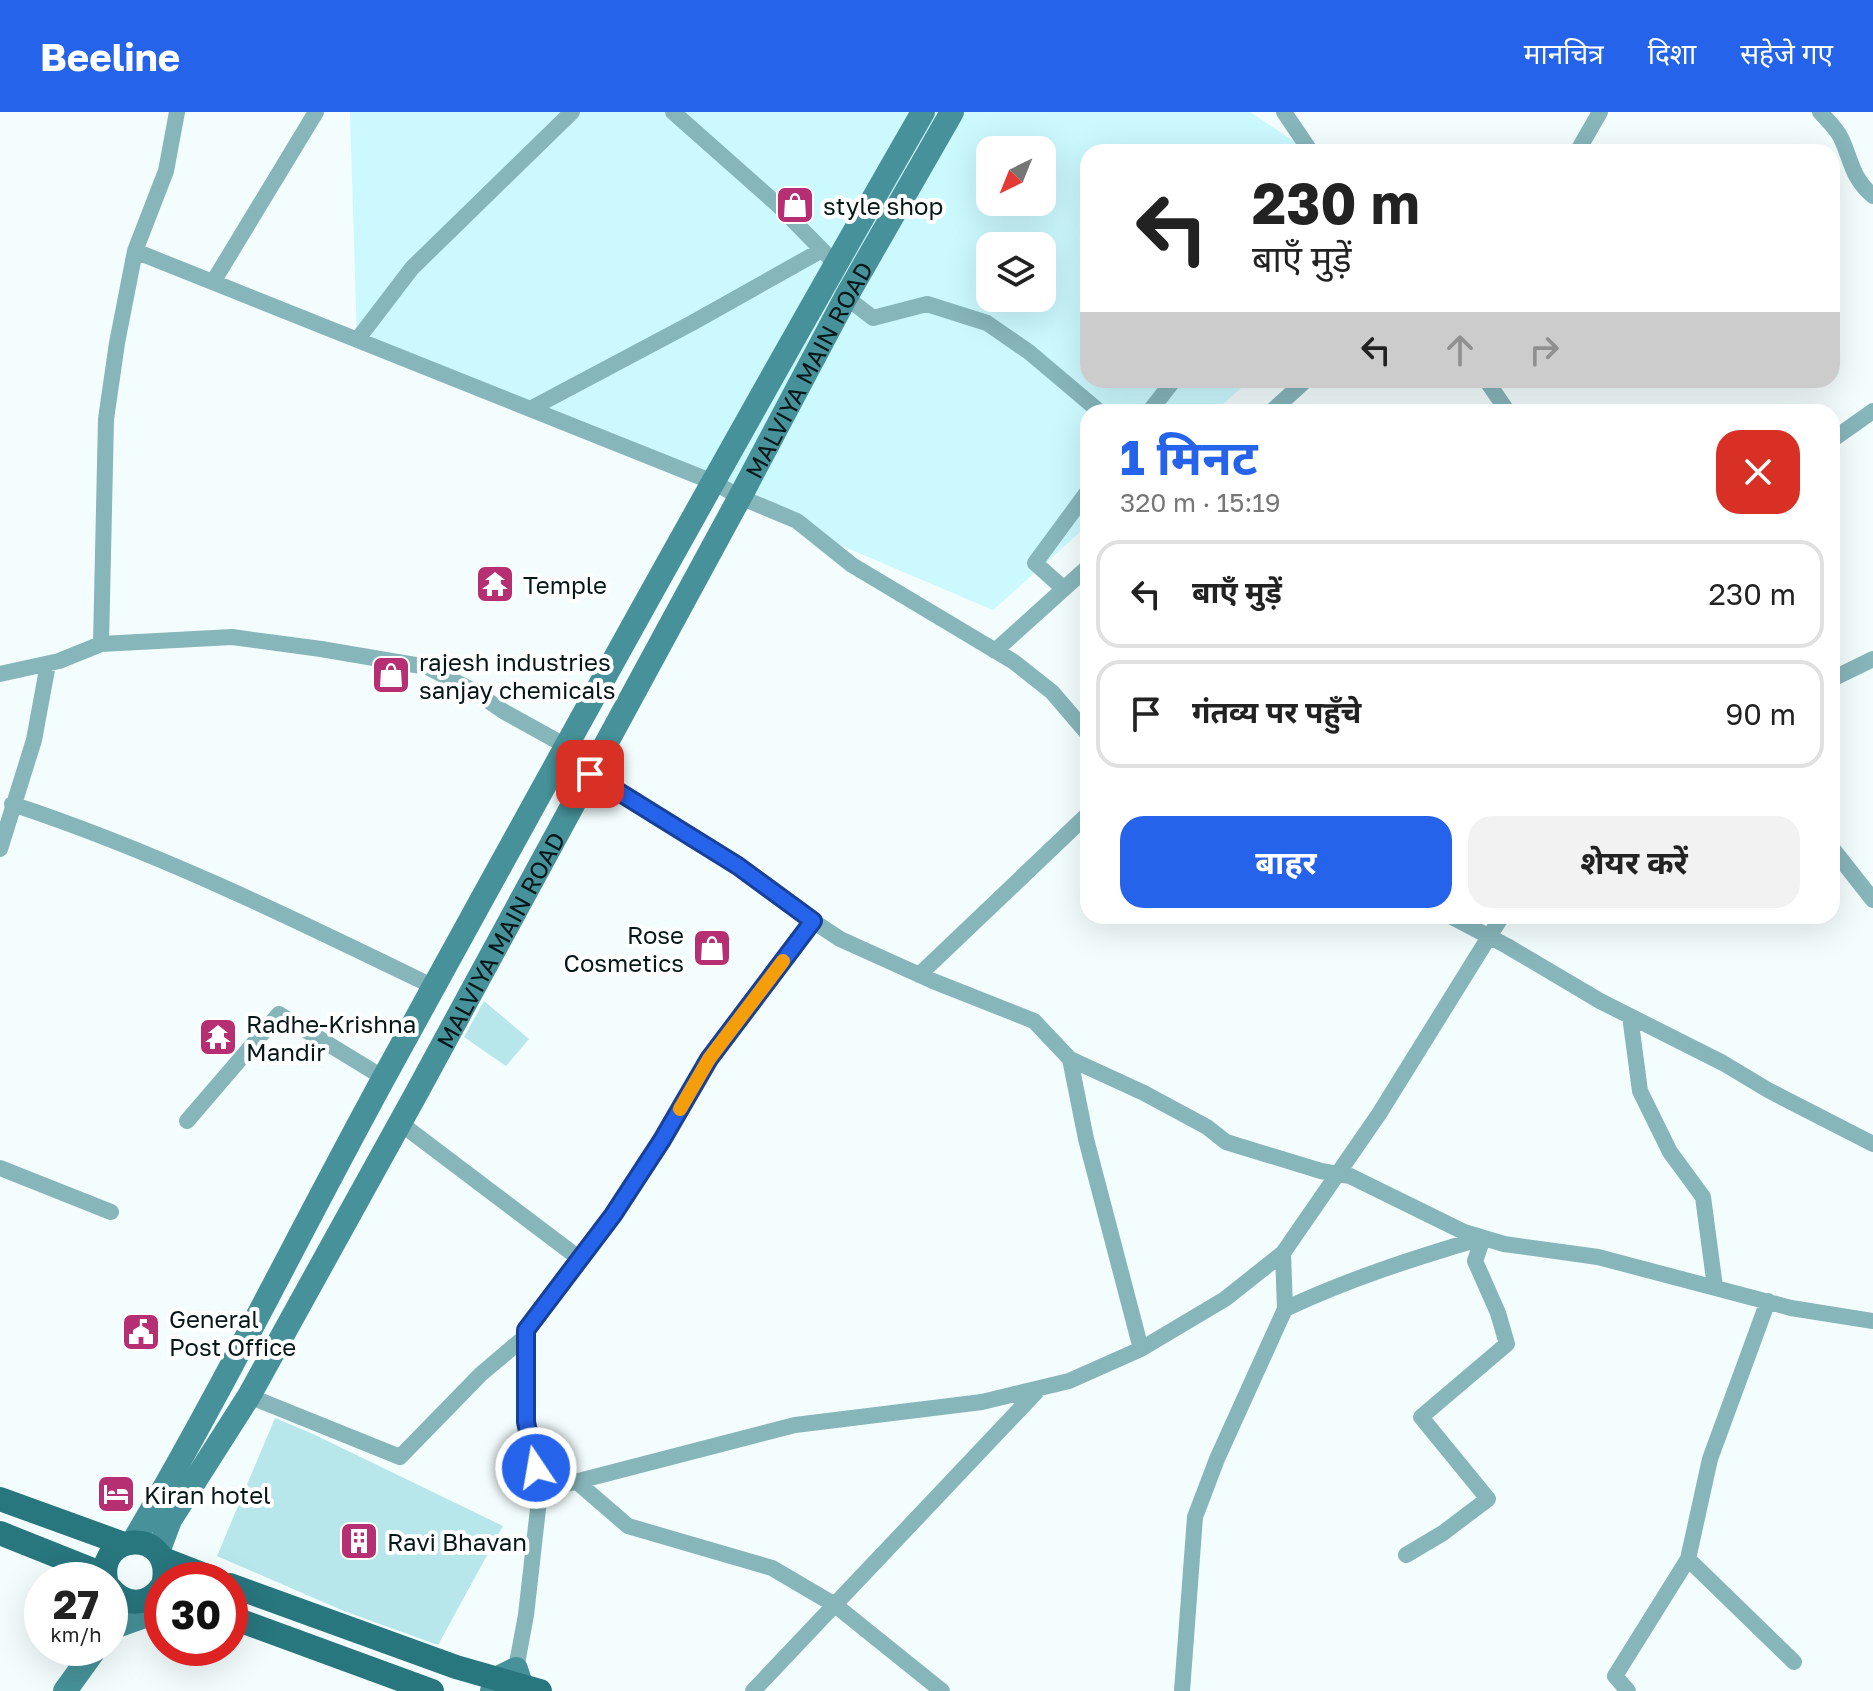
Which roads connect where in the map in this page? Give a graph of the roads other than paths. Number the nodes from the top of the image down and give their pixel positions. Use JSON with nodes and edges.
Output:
{"nodes":[{"id":1,"x":177,"y":112,"type":"edge"},
{"id":2,"x":316,"y":112,"type":"edge"},
{"id":3,"x":572,"y":112,"type":"edge"},
{"id":4,"x":673,"y":112,"type":"edge"},
{"id":5,"x":923,"y":112,"type":"edge"},
{"id":6,"x":952,"y":112,"type":"edge"},
{"id":7,"x":1284,"y":112,"type":"edge"},
{"id":8,"x":1600,"y":112,"type":"edge"},
{"id":9,"x":1820,"y":112,"type":"edge"},
{"id":10,"x":1306,"y":144,"type":"edge"},
{"id":11,"x":1582,"y":144,"type":"edge"},
{"id":12,"x":1873,"y":196,"type":"edge"},
{"id":13,"x":135,"y":251,"type":"junction"},
{"id":14,"x":829,"y":256,"type":"junction"},
{"id":15,"x":213,"y":282,"type":"junction"},
{"id":16,"x":851,"y":289,"type":"junction"},
{"id":17,"x":357,"y":340,"type":"junction"},
{"id":18,"x":1168,"y":388,"type":"edge"},
{"id":19,"x":1297,"y":388,"type":"edge"},
{"id":20,"x":1091,"y":404,"type":"edge"},
{"id":21,"x":1156,"y":404,"type":"edge"},
{"id":22,"x":1280,"y":404,"type":"edge"},
{"id":23,"x":530,"y":409,"type":"junction"},
{"id":24,"x":1873,"y":411,"type":"edge"},
{"id":25,"x":1840,"y":434,"type":"edge"},
{"id":26,"x":713,"y":482,"type":"junction"},
{"id":27,"x":740,"y":497,"type":"junction"},
{"id":28,"x":1080,"y":502,"type":"edge"},
{"id":29,"x":1080,"y":574,"type":"edge"},
{"id":30,"x":1063,"y":588,"type":"junction"},
{"id":31,"x":101,"y":644,"type":"junction"},
{"id":32,"x":995,"y":651,"type":"junction"},
{"id":33,"x":1873,"y":659,"type":"edge"},
{"id":34,"x":48,"y":664,"type":"junction"},
{"id":35,"x":0,"y":674,"type":"edge"},
{"id":36,"x":1840,"y":675,"type":"edge"},
{"id":37,"x":1080,"y":725,"type":"edge"},
{"id":38,"x":566,"y":746,"type":"junction"},
{"id":39,"x":593,"y":766,"type":"junction"},
{"id":40,"x":12,"y":804,"type":"junction"},
{"id":41,"x":1080,"y":822,"type":"edge"},
{"id":42,"x":0,"y":849,"type":"edge"},
{"id":43,"x":1840,"y":858,"type":"edge"},
{"id":44,"x":1873,"y":900,"type":"edge"},
{"id":45,"x":813,"y":921,"type":"junction"},
{"id":46,"x":1466,"y":924,"type":"edge"},
{"id":47,"x":1497,"y":924,"type":"edge"},
{"id":48,"x":1489,"y":936,"type":"junction"},
{"id":49,"x":919,"y":975,"type":"junction"},
{"id":50,"x":434,"y":987,"type":"junction"},
{"id":51,"x":1630,"y":1016,"type":"junction"},
{"id":52,"x":1070,"y":1059,"type":"junction"},
{"id":53,"x":384,"y":1078,"type":"junction"},
{"id":54,"x":187,"y":1121,"type":"dead end"},
{"id":55,"x":400,"y":1123,"type":"junction"},
{"id":56,"x":1873,"y":1144,"type":"edge"},
{"id":57,"x":0,"y":1168,"type":"edge"},
{"id":58,"x":1336,"y":1174,"type":"junction"},
{"id":59,"x":111,"y":1212,"type":"dead end"},
{"id":60,"x":1483,"y":1238,"type":"junction"},
{"id":61,"x":1283,"y":1253,"type":"junction"},
{"id":62,"x":580,"y":1259,"type":"junction"},
{"id":63,"x":1715,"y":1287,"type":"junction"},
{"id":64,"x":1768,"y":1301,"type":"junction"},
{"id":65,"x":1285,"y":1309,"type":"junction"},
{"id":66,"x":1873,"y":1321,"type":"edge"},
{"id":67,"x":526,"y":1336,"type":"junction"},
{"id":68,"x":1141,"y":1349,"type":"junction"},
{"id":69,"x":1040,"y":1388,"type":"junction"},
{"id":70,"x":249,"y":1396,"type":"junction"},
{"id":71,"x":577,"y":1482,"type":"junction"},
{"id":72,"x":540,"y":1491,"type":"junction"},
{"id":73,"x":0,"y":1499,"type":"edge"},
{"id":74,"x":0,"y":1533,"type":"edge"},
{"id":75,"x":128,"y":1543,"type":"junction"},
{"id":76,"x":56,"y":1553,"type":"junction"},
{"id":77,"x":1406,"y":1555,"type":"dead end"},
{"id":78,"x":1688,"y":1559,"type":"junction"},
{"id":79,"x":62,"y":1562,"type":"edge"},
{"id":80,"x":72,"y":1562,"type":"edge"},
{"id":81,"x":109,"y":1562,"type":"edge"},
{"id":82,"x":155,"y":1562,"type":"edge"},
{"id":83,"x":164,"y":1562,"type":"edge"},
{"id":84,"x":248,"y":1592,"type":"edge"},
{"id":85,"x":144,"y":1598,"type":"edge"},
{"id":86,"x":835,"y":1605,"type":"junction"},
{"id":87,"x":128,"y":1614,"type":"edge"},
{"id":88,"x":248,"y":1624,"type":"edge"},
{"id":89,"x":248,"y":1633,"type":"edge"},
{"id":90,"x":279,"y":1635,"type":"junction"},
{"id":91,"x":1794,"y":1662,"type":"dead end"},
{"id":92,"x":68,"y":1666,"type":"edge"},
{"id":93,"x":80,"y":1666,"type":"edge"},
{"id":94,"x":514,"y":1685,"type":"edge"},
{"id":95,"x":422,"y":1689,"type":"edge"},
{"id":96,"x":58,"y":1690,"type":"edge"},
{"id":97,"x":753,"y":1691,"type":"edge"},
{"id":98,"x":942,"y":1691,"type":"edge"},
{"id":99,"x":1182,"y":1691,"type":"edge"},
{"id":100,"x":1628,"y":1691,"type":"edge"}],
"edges":[{"from":1,"to":13,"type":"street"},
{"from":2,"to":15,"type":"street"},
{"from":3,"to":17,"type":"street"},
{"from":4,"to":14,"type":"street"},
{"from":5,"to":14,"type":"street","name":"MALVIYA MAIN ROAD"},
{"from":6,"to":16,"type":"street","name":"MALVIYA MAIN ROAD"},
{"from":7,"to":10,"type":"street"},
{"from":8,"to":11,"type":"street"},
{"from":9,"to":12,"type":"street"},
{"from":13,"to":15,"type":"street"},
{"from":13,"to":31,"type":"street"},
{"from":14,"to":16,"type":"street"},
{"from":14,"to":23,"type":"street"},
{"from":14,"to":26,"type":"street","name":"MALVIYA MAIN ROAD"},
{"from":15,"to":17,"type":"street"},
{"from":16,"to":20,"type":"street"},
{"from":16,"to":27,"type":"street","name":"MALVIYA MAIN ROAD"},
{"from":17,"to":23,"type":"street"},
{"from":18,"to":21,"type":"street"},
{"from":19,"to":22,"type":"street"},
{"from":23,"to":26,"type":"street"},
{"from":24,"to":25,"type":"street"},
{"from":26,"to":27,"type":"street"},
{"from":26,"to":38,"type":"street","name":"MALVIYA MAIN ROAD"},
{"from":27,"to":32,"type":"street"},
{"from":27,"to":39,"type":"street","name":"MALVIYA MAIN ROAD"},
{"from":28,"to":30,"type":"street"},
{"from":29,"to":30,"type":"street"},
{"from":30,"to":32,"type":"street"},
{"from":31,"to":34,"type":"street"},
{"from":31,"to":38,"type":"street"},
{"from":32,"to":37,"type":"street"},
{"from":33,"to":36,"type":"street"},
{"from":34,"to":35,"type":"street"},
{"from":34,"to":40,"type":"street"},
{"from":38,"to":39,"type":"street"},
{"from":38,"to":50,"type":"street","name":"MALVIYA MAIN ROAD"},
{"from":39,"to":45,"type":"street"},
{"from":39,"to":55,"type":"street","name":"MALVIYA MAIN ROAD"},
{"from":40,"to":42,"type":"street"},
{"from":40,"to":50,"type":"street"},
{"from":41,"to":49,"type":"street"},
{"from":43,"to":44,"type":"street"},
{"from":45,"to":49,"type":"street"},
{"from":45,"to":62,"type":"street"},
{"from":46,"to":48,"type":"street"},
{"from":47,"to":48,"type":"street"},
{"from":48,"to":51,"type":"street"},
{"from":48,"to":58,"type":"street"},
{"from":49,"to":52,"type":"street"},
{"from":50,"to":53,"type":"street","name":"MALVIYA MAIN ROAD"},
{"from":51,"to":56,"type":"street"},
{"from":51,"to":63,"type":"street"},
{"from":52,"to":58,"type":"street"},
{"from":52,"to":68,"type":"street"},
{"from":53,"to":54,"type":"street"},
{"from":53,"to":75,"type":"street","name":"MALVIYA MAIN ROAD"},
{"from":55,"to":62,"type":"street"},
{"from":55,"to":70,"type":"street","name":"MALVIYA MAIN ROAD"},
{"from":57,"to":59,"type":"street"},
{"from":58,"to":60,"type":"street"},
{"from":58,"to":61,"type":"street"},
{"from":60,"to":63,"type":"street"},
{"from":60,"to":65,"type":"street"},
{"from":60,"to":77,"type":"street"},
{"from":61,"to":65,"type":"street"},
{"from":61,"to":68,"type":"street"},
{"from":62,"to":67,"type":"street"},
{"from":63,"to":64,"type":"street"},
{"from":64,"to":66,"type":"street"},
{"from":64,"to":78,"type":"street"},
{"from":65,"to":99,"type":"street"},
{"from":67,"to":70,"type":"street"},
{"from":67,"to":72,"type":"street"},
{"from":68,"to":69,"type":"street"},
{"from":69,"to":71,"type":"street"},
{"from":69,"to":86,"type":"street"},
{"from":70,"to":83,"type":"street","name":"MALVIYA MAIN ROAD"},
{"from":71,"to":72,"type":"street"},
{"from":71,"to":86,"type":"street"},
{"from":72,"to":94,"type":"street"},
{"from":73,"to":75,"type":"main road"},
{"from":74,"to":76,"type":"main road"},
{"from":75,"to":81,"type":"main road"},
{"from":75,"to":82,"type":"main road"},
{"from":76,"to":79,"type":"street"},
{"from":76,"to":80,"type":"main road"},
{"from":78,"to":91,"type":"street"},
{"from":78,"to":100,"type":"street"},
{"from":84,"to":94,"type":"main road"},
{"from":85,"to":87,"type":"street"},
{"from":86,"to":97,"type":"street"},
{"from":86,"to":98,"type":"street"},
{"from":88,"to":90,"type":"main road"},
{"from":89,"to":90,"type":"street"},
{"from":90,"to":95,"type":"main road"},
{"from":92,"to":96,"type":"street"},
{"from":93,"to":96,"type":"street"}]}
